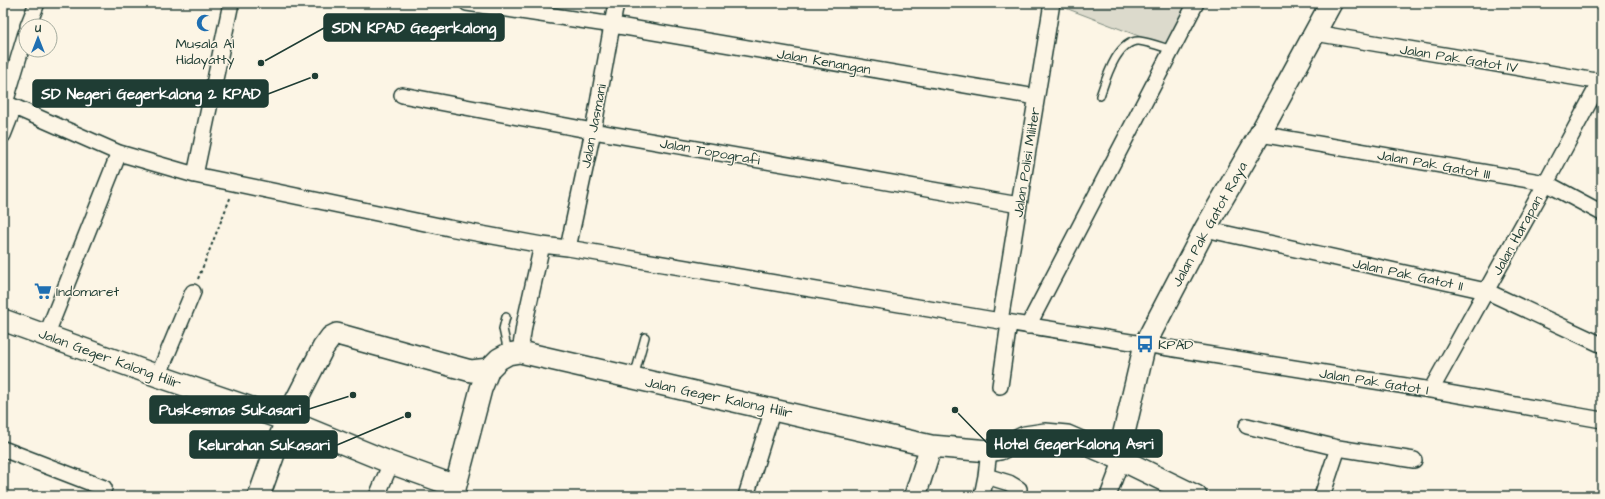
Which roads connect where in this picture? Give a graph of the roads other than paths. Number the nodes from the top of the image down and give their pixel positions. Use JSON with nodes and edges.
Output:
{"nodes":[{"id":1,"x":36,"y":3,"type":"edge"},
{"id":2,"x":231,"y":3,"type":"edge"},
{"id":3,"x":467,"y":3,"type":"edge"},
{"id":4,"x":616,"y":3,"type":"edge"},
{"id":5,"x":1052,"y":3,"type":"edge"},
{"id":6,"x":1196,"y":3,"type":"edge"},
{"id":7,"x":1331,"y":3,"type":"edge"},
{"id":8,"x":31,"y":18,"type":"edge"},
{"id":9,"x":613,"y":25,"type":"junction"},
{"id":10,"x":1315,"y":33,"type":"junction"},
{"id":11,"x":1172,"y":50,"type":"junction"},
{"id":12,"x":19,"y":58,"type":"edge"},
{"id":13,"x":1601,"y":80,"type":"edge"},
{"id":14,"x":402,"y":95,"type":"dead end"},
{"id":15,"x":1100,"y":96,"type":"dead end"},
{"id":16,"x":1036,"y":97,"type":"junction"},
{"id":17,"x":7,"y":104,"type":"edge"},
{"id":18,"x":593,"y":131,"type":"junction"},
{"id":19,"x":1260,"y":134,"type":"junction"},
{"id":20,"x":3,"y":135,"type":"edge"},
{"id":21,"x":119,"y":153,"type":"junction"},
{"id":22,"x":195,"y":175,"type":"junction"},
{"id":23,"x":1546,"y":183,"type":"junction"},
{"id":24,"x":1019,"y":204,"type":"junction"},
{"id":25,"x":1602,"y":213,"type":"edge"},
{"id":26,"x":1205,"y":229,"type":"junction"},
{"id":27,"x":542,"y":246,"type":"junction"},
{"id":28,"x":568,"y":248,"type":"junction"},
{"id":29,"x":1486,"y":290,"type":"junction"},
{"id":30,"x":193,"y":292,"type":"road end"},
{"id":31,"x":506,"y":317,"type":"dead end"},
{"id":32,"x":3,"y":320,"type":"edge"},
{"id":33,"x":1004,"y":322,"type":"junction"},
{"id":34,"x":1028,"y":326,"type":"junction"},
{"id":35,"x":46,"y":336,"type":"junction"},
{"id":36,"x":645,"y":337,"type":"dead end"},
{"id":37,"x":1145,"y":344,"type":"junction"},
{"id":38,"x":1602,"y":345,"type":"edge"},
{"id":39,"x":514,"y":353,"type":"junction"},
{"id":40,"x":480,"y":370,"type":"junction"},
{"id":41,"x":158,"y":376,"type":"junction"},
{"id":42,"x":634,"y":379,"type":"junction"},
{"id":43,"x":1000,"y":386,"type":"dead end"},
{"id":44,"x":1431,"y":390,"type":"junction"},
{"id":45,"x":772,"y":409,"type":"junction"},
{"id":46,"x":286,"y":420,"type":"junction"},
{"id":47,"x":1602,"y":420,"type":"edge"},
{"id":48,"x":1247,"y":426,"type":"dead end"},
{"id":49,"x":931,"y":446,"type":"junction"},
{"id":50,"x":1338,"y":448,"type":"junction"},
{"id":51,"x":3,"y":449,"type":"edge"},
{"id":52,"x":989,"y":451,"type":"junction"},
{"id":53,"x":1120,"y":459,"type":"junction"},
{"id":54,"x":1414,"y":460,"type":"dead end"},
{"id":55,"x":391,"y":463,"type":"junction"},
{"id":56,"x":986,"y":476,"type":"junction"},
{"id":57,"x":104,"y":488,"type":"dead end"},
{"id":58,"x":1018,"y":489,"type":"dead end"},
{"id":59,"x":454,"y":491,"type":"edge"},
{"id":60,"x":259,"y":496,"type":"edge"},
{"id":61,"x":377,"y":496,"type":"edge"},
{"id":62,"x":746,"y":496,"type":"edge"},
{"id":63,"x":915,"y":496,"type":"edge"},
{"id":64,"x":982,"y":496,"type":"edge"},
{"id":65,"x":1108,"y":496,"type":"edge"},
{"id":66,"x":1196,"y":496,"type":"edge"},
{"id":67,"x":1322,"y":496,"type":"edge"}],
"edges":[{"from":1,"to":8,"type":"street"},
{"from":2,"to":22,"type":"street"},
{"from":3,"to":9,"type":"street","name":"Jalan Kenangan"},
{"from":4,"to":9,"type":"street","name":"Jalan Jasmani"},
{"from":5,"to":16,"type":"street","name":"Jalan Polisi Militer"},
{"from":6,"to":11,"type":"street"},
{"from":7,"to":10,"type":"main road","name":"Jalan Pak Gatot Raya"},
{"from":9,"to":16,"type":"street","name":"Jalan Kenangan"},
{"from":9,"to":18,"type":"street","name":"Jalan Jasmani"},
{"from":10,"to":13,"type":"street","name":"Jalan Pak Gatot IV"},
{"from":10,"to":19,"type":"main road","name":"Jalan Pak Gatot Raya"},
{"from":11,"to":15,"type":"lane"},
{"from":11,"to":34,"type":"street"},
{"from":12,"to":17,"type":"street"},
{"from":13,"to":23,"type":"street","name":"Jalan Harapan"},
{"from":14,"to":18,"type":"street","name":"Jalan Topografi"},
{"from":16,"to":24,"type":"street","name":"Jalan Polisi Militer"},
{"from":17,"to":20,"type":"street"},
{"from":17,"to":21,"type":"street","name":"Jalan Pak Gatot I"},
{"from":18,"to":24,"type":"street","name":"Jalan Topografi"},
{"from":18,"to":28,"type":"street","name":"Jalan Jasmani"},
{"from":19,"to":23,"type":"street","name":"Jalan Pak Gatot III"},
{"from":19,"to":26,"type":"main road","name":"Jalan Pak Gatot Raya"},
{"from":21,"to":22,"type":"street","name":"Jalan Pak Gatot I"},
{"from":21,"to":35,"type":"street"},
{"from":22,"to":27,"type":"street","name":"Jalan Pak Gatot I"},
{"from":23,"to":25,"type":"street","name":"Jalan Pak Gatot III"},
{"from":23,"to":29,"type":"street","name":"Jalan Harapan"},
{"from":24,"to":33,"type":"street","name":"Jalan Polisi Militer"},
{"from":26,"to":29,"type":"street","name":"Jalan Pak Gatot II"},
{"from":26,"to":37,"type":"main road","name":"Jalan Pak Gatot Raya"},
{"from":27,"to":28,"type":"street","name":"Jalan Pak Gatot I"},
{"from":27,"to":39,"type":"street"},
{"from":28,"to":33,"type":"street","name":"Jalan Pak Gatot I"},
{"from":29,"to":38,"type":"street","name":"Jalan Pak Gatot II"},
{"from":29,"to":44,"type":"street","name":"Jalan Harapan"},
{"from":30,"to":41,"type":"street"},
{"from":31,"to":39,"type":"lane"},
{"from":32,"to":35,"type":"main road","name":"Jalan Geger Kalong Hilir"},
{"from":33,"to":34,"type":"street","name":"Jalan Pak Gatot I"},
{"from":33,"to":43,"type":"street","name":"Jalan Polisi Militer"},
{"from":34,"to":37,"type":"street","name":"Jalan Pak Gatot I"},
{"from":35,"to":41,"type":"main road","name":"Jalan Geger Kalong Hilir"},
{"from":36,"to":42,"type":"lane"},
{"from":37,"to":44,"type":"street","name":"Jalan Pak Gatot I"},
{"from":37,"to":53,"type":"main road","name":"Jalan Pak Gatot Raya"},
{"from":39,"to":40,"type":"main road"},
{"from":39,"to":42,"type":"main road","name":"Jalan Geger Kalong Hilir"},
{"from":40,"to":46,"type":"main road"},
{"from":40,"to":59,"type":"main road"},
{"from":41,"to":46,"type":"main road","name":"Jalan Geger Kalong Hilir"},
{"from":42,"to":45,"type":"main road","name":"Jalan Geger Kalong Hilir"},
{"from":44,"to":47,"type":"street","name":"Jalan Pak Gatot I"},
{"from":45,"to":49,"type":"main road","name":"Jalan Geger Kalong Hilir"},
{"from":45,"to":62,"type":"street"},
{"from":46,"to":55,"type":"main road","name":"Jalan Geger Kalong Hilir"},
{"from":46,"to":60,"type":"main road"},
{"from":48,"to":50,"type":"street"},
{"from":49,"to":52,"type":"main road","name":"Jalan Geger Kalong Hilir"},
{"from":49,"to":63,"type":"main road"},
{"from":50,"to":54,"type":"street"},
{"from":50,"to":67,"type":"street"},
{"from":51,"to":57,"type":"street"},
{"from":52,"to":53,"type":"main road","name":"Jalan Geger Kalong Hilir"},
{"from":52,"to":56,"type":"street"},
{"from":53,"to":65,"type":"street"},
{"from":53,"to":66,"type":"main road","name":"Jalan Geger Kalong Hilir"},
{"from":55,"to":59,"type":"main road","name":"Jalan Geger Kalong Hilir"},
{"from":55,"to":61,"type":"street"},
{"from":56,"to":58,"type":"street"},
{"from":56,"to":64,"type":"street"}]}
